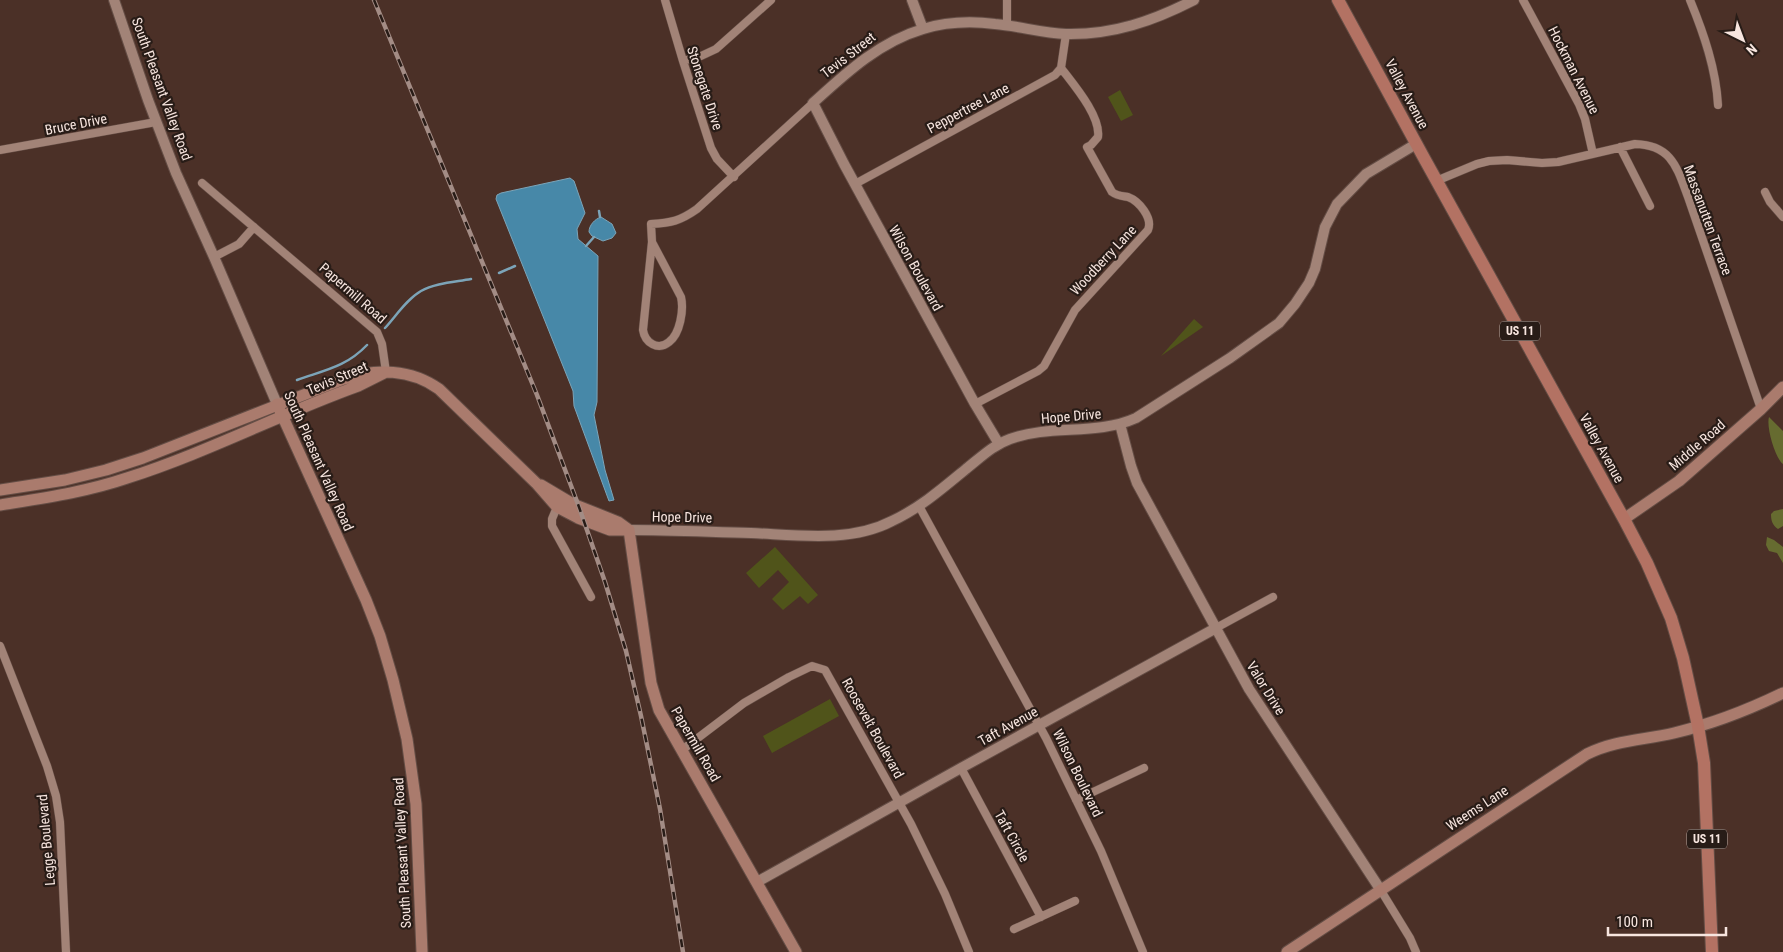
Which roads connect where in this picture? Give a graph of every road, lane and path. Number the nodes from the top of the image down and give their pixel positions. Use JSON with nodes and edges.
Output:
{"nodes":[{"id":1,"x":114,"y":0,"type":"edge"},
{"id":2,"x":665,"y":0,"type":"edge"},
{"id":3,"x":771,"y":0,"type":"edge"},
{"id":4,"x":912,"y":0,"type":"edge"},
{"id":5,"x":1007,"y":0,"type":"edge"},
{"id":6,"x":1194,"y":0,"type":"edge"},
{"id":7,"x":1338,"y":0,"type":"edge"},
{"id":8,"x":1523,"y":0,"type":"edge"},
{"id":9,"x":1690,"y":0,"type":"edge"},
{"id":10,"x":1007,"y":26,"type":"junction"},
{"id":11,"x":923,"y":29,"type":"junction"},
{"id":12,"x":1066,"y":34,"type":"junction"},
{"id":13,"x":683,"y":61,"type":"junction"},
{"id":14,"x":1061,"y":68,"type":"junction"},
{"id":15,"x":814,"y":103,"type":"junction"},
{"id":16,"x":1718,"y":105,"type":"dead end"},
{"id":17,"x":156,"y":122,"type":"junction"},
{"id":18,"x":1416,"y":144,"type":"junction"},
{"id":19,"x":1620,"y":147,"type":"junction"},
{"id":20,"x":0,"y":150,"type":"edge"},
{"id":21,"x":1593,"y":154,"type":"junction"},
{"id":22,"x":734,"y":177,"type":"junction"},
{"id":23,"x":1436,"y":180,"type":"junction"},
{"id":24,"x":202,"y":183,"type":"dead end"},
{"id":25,"x":855,"y":184,"type":"junction"},
{"id":26,"x":1765,"y":192,"type":"dead end"},
{"id":27,"x":1650,"y":206,"type":"dead end"},
{"id":28,"x":1783,"y":217,"type":"edge"},
{"id":29,"x":254,"y":227,"type":"junction"},
{"id":30,"x":652,"y":242,"type":"junction"},
{"id":31,"x":214,"y":257,"type":"junction"},
{"id":32,"x":386,"y":372,"type":"junction"},
{"id":33,"x":1783,"y":387,"type":"edge"},
{"id":34,"x":277,"y":404,"type":"junction"},
{"id":35,"x":975,"y":404,"type":"junction"},
{"id":36,"x":1761,"y":409,"type":"junction"},
{"id":37,"x":282,"y":417,"type":"junction"},
{"id":38,"x":1120,"y":424,"type":"junction"},
{"id":39,"x":999,"y":444,"type":"junction"},
{"id":40,"x":536,"y":483,"type":"junction"},
{"id":41,"x":0,"y":490,"type":"edge"},
{"id":42,"x":0,"y":505,"type":"edge"},
{"id":43,"x":919,"y":506,"type":"junction"},
{"id":44,"x":557,"y":507,"type":"junction"},
{"id":45,"x":1624,"y":519,"type":"junction"},
{"id":46,"x":629,"y":530,"type":"junction"},
{"id":47,"x":1273,"y":597,"type":"dead end"},
{"id":48,"x":592,"y":598,"type":"dead end"},
{"id":49,"x":1216,"y":628,"type":"junction"},
{"id":50,"x":0,"y":646,"type":"edge"},
{"id":51,"x":1783,"y":693,"type":"edge"},
{"id":52,"x":1039,"y":725,"type":"junction"},
{"id":53,"x":1698,"y":726,"type":"junction"},
{"id":54,"x":682,"y":750,"type":"junction"},
{"id":55,"x":961,"y":768,"type":"junction"},
{"id":56,"x":1144,"y":768,"type":"dead end"},
{"id":57,"x":1076,"y":800,"type":"junction"},
{"id":58,"x":899,"y":802,"type":"junction"},
{"id":59,"x":757,"y":882,"type":"junction"},
{"id":60,"x":1380,"y":889,"type":"junction"},
{"id":61,"x":1076,"y":901,"type":"dead end"},
{"id":62,"x":1041,"y":917,"type":"junction"},
{"id":63,"x":1014,"y":930,"type":"dead end"},
{"id":64,"x":66,"y":952,"type":"edge"},
{"id":65,"x":422,"y":952,"type":"edge"},
{"id":66,"x":796,"y":952,"type":"edge"},
{"id":67,"x":969,"y":952,"type":"edge"},
{"id":68,"x":1143,"y":952,"type":"edge"},
{"id":69,"x":1287,"y":952,"type":"edge"},
{"id":70,"x":1416,"y":952,"type":"edge"},
{"id":71,"x":1712,"y":952,"type":"edge"}],
"edges":[{"from":1,"to":17,"type":"street","name":"South Pleasant Valley Road"},
{"from":2,"to":13,"type":"street","name":"Stonegate Drive"},
{"from":3,"to":13,"type":"street"},
{"from":4,"to":11,"type":"street"},
{"from":5,"to":10,"type":"street"},
{"from":6,"to":12,"type":"street","name":"Tevis Street"},
{"from":7,"to":18,"type":"main road","name":"Valley Avenue","number":"US 11"},
{"from":8,"to":21,"type":"street","name":"Hockman Avenue"},
{"from":9,"to":16,"type":"street"},
{"from":10,"to":11,"type":"street","name":"Tevis Street"},
{"from":10,"to":12,"type":"street","name":"Tevis Street"},
{"from":11,"to":15,"type":"street","name":"Tevis Street"},
{"from":12,"to":14,"type":"street"},
{"from":13,"to":22,"type":"street","name":"Stonegate Drive"},
{"from":14,"to":25,"type":"street","name":"Peppertree Lane"},
{"from":14,"to":35,"type":"street","name":"Woodberry Lane"},
{"from":15,"to":22,"type":"street","name":"Tevis Street"},
{"from":15,"to":25,"type":"street","name":"Wilson Boulevard"},
{"from":17,"to":20,"type":"street","name":"Bruce Drive"},
{"from":17,"to":31,"type":"street","name":"South Pleasant Valley Road"},
{"from":18,"to":23,"type":"main road","name":"Valley Avenue","number":"US 11"},
{"from":18,"to":38,"type":"street","name":"Hope Drive"},
{"from":19,"to":21,"type":"street","name":"Massanutten Terrace"},
{"from":19,"to":27,"type":"street"},
{"from":19,"to":36,"type":"street","name":"Massanutten Terrace"},
{"from":21,"to":23,"type":"street","name":"Massanutten Terrace"},
{"from":22,"to":30,"type":"street","name":"Tevis Street"},
{"from":23,"to":45,"type":"main road","name":"Valley Avenue","number":"US 11"},
{"from":24,"to":29,"type":"street","name":"Papermill Road"},
{"from":25,"to":35,"type":"street","name":"Wilson Boulevard"},
{"from":26,"to":28,"type":"street"},
{"from":29,"to":31,"type":"street"},
{"from":29,"to":32,"type":"street","name":"Papermill Road"},
{"from":30,"to":30,"type":"street"},
{"from":31,"to":34,"type":"street","name":"South Pleasant Valley Road"},
{"from":32,"to":34,"type":"main road","name":"Tevis Street"},
{"from":32,"to":37,"type":"main road","name":"Tevis Street"},
{"from":32,"to":40,"type":"main road"},
{"from":33,"to":36,"type":"main road","name":"Middle Road"},
{"from":34,"to":37,"type":"main road","name":"South Pleasant Valley Road"},
{"from":34,"to":41,"type":"main road","name":"Tevis Street"},
{"from":35,"to":39,"type":"street","name":"Wilson Boulevard"},
{"from":36,"to":45,"type":"main road","name":"Middle Road"},
{"from":37,"to":42,"type":"main road","name":"Tevis Street"},
{"from":37,"to":65,"type":"main road","name":"South Pleasant Valley Road"},
{"from":38,"to":39,"type":"street","name":"Hope Drive"},
{"from":38,"to":49,"type":"street","name":"Valor Drive"},
{"from":39,"to":43,"type":"street","name":"Hope Drive"},
{"from":40,"to":44,"type":"main road"},
{"from":40,"to":46,"type":"main road"},
{"from":43,"to":46,"type":"street","name":"Hope Drive"},
{"from":43,"to":52,"type":"street","name":"Wilson Boulevard"},
{"from":44,"to":46,"type":"main road"},
{"from":44,"to":48,"type":"street"},
{"from":45,"to":53,"type":"main road","name":"Valley Avenue","number":"US 11"},
{"from":46,"to":54,"type":"main road","name":"Papermill Road"},
{"from":47,"to":49,"type":"street","name":"Taft Avenue"},
{"from":49,"to":52,"type":"street","name":"Taft Avenue"},
{"from":49,"to":60,"type":"street","name":"Valor Drive"},
{"from":50,"to":64,"type":"street","name":"Legge Boulevard"},
{"from":51,"to":53,"type":"main road","name":"Weems Lane"},
{"from":52,"to":55,"type":"street","name":"Taft Avenue"},
{"from":52,"to":57,"type":"street","name":"Wilson Boulevard"},
{"from":53,"to":60,"type":"main road","name":"Weems Lane"},
{"from":53,"to":71,"type":"main road","name":"Valley Avenue","number":"US 11"},
{"from":54,"to":58,"type":"street","name":"Roosevelt Boulevard"},
{"from":54,"to":59,"type":"main road","name":"Papermill Road"},
{"from":55,"to":58,"type":"street","name":"Taft Avenue"},
{"from":55,"to":62,"type":"street","name":"Taft Circle"},
{"from":56,"to":57,"type":"street"},
{"from":57,"to":68,"type":"street","name":"Wilson Boulevard"},
{"from":58,"to":59,"type":"street","name":"Taft Avenue"},
{"from":58,"to":67,"type":"street","name":"Roosevelt Boulevard"},
{"from":59,"to":66,"type":"main road","name":"Papermill Road"},
{"from":60,"to":69,"type":"main road","name":"Weems Lane"},
{"from":60,"to":70,"type":"street","name":"Valor Drive"},
{"from":61,"to":62,"type":"street"},
{"from":62,"to":63,"type":"street"}]}
